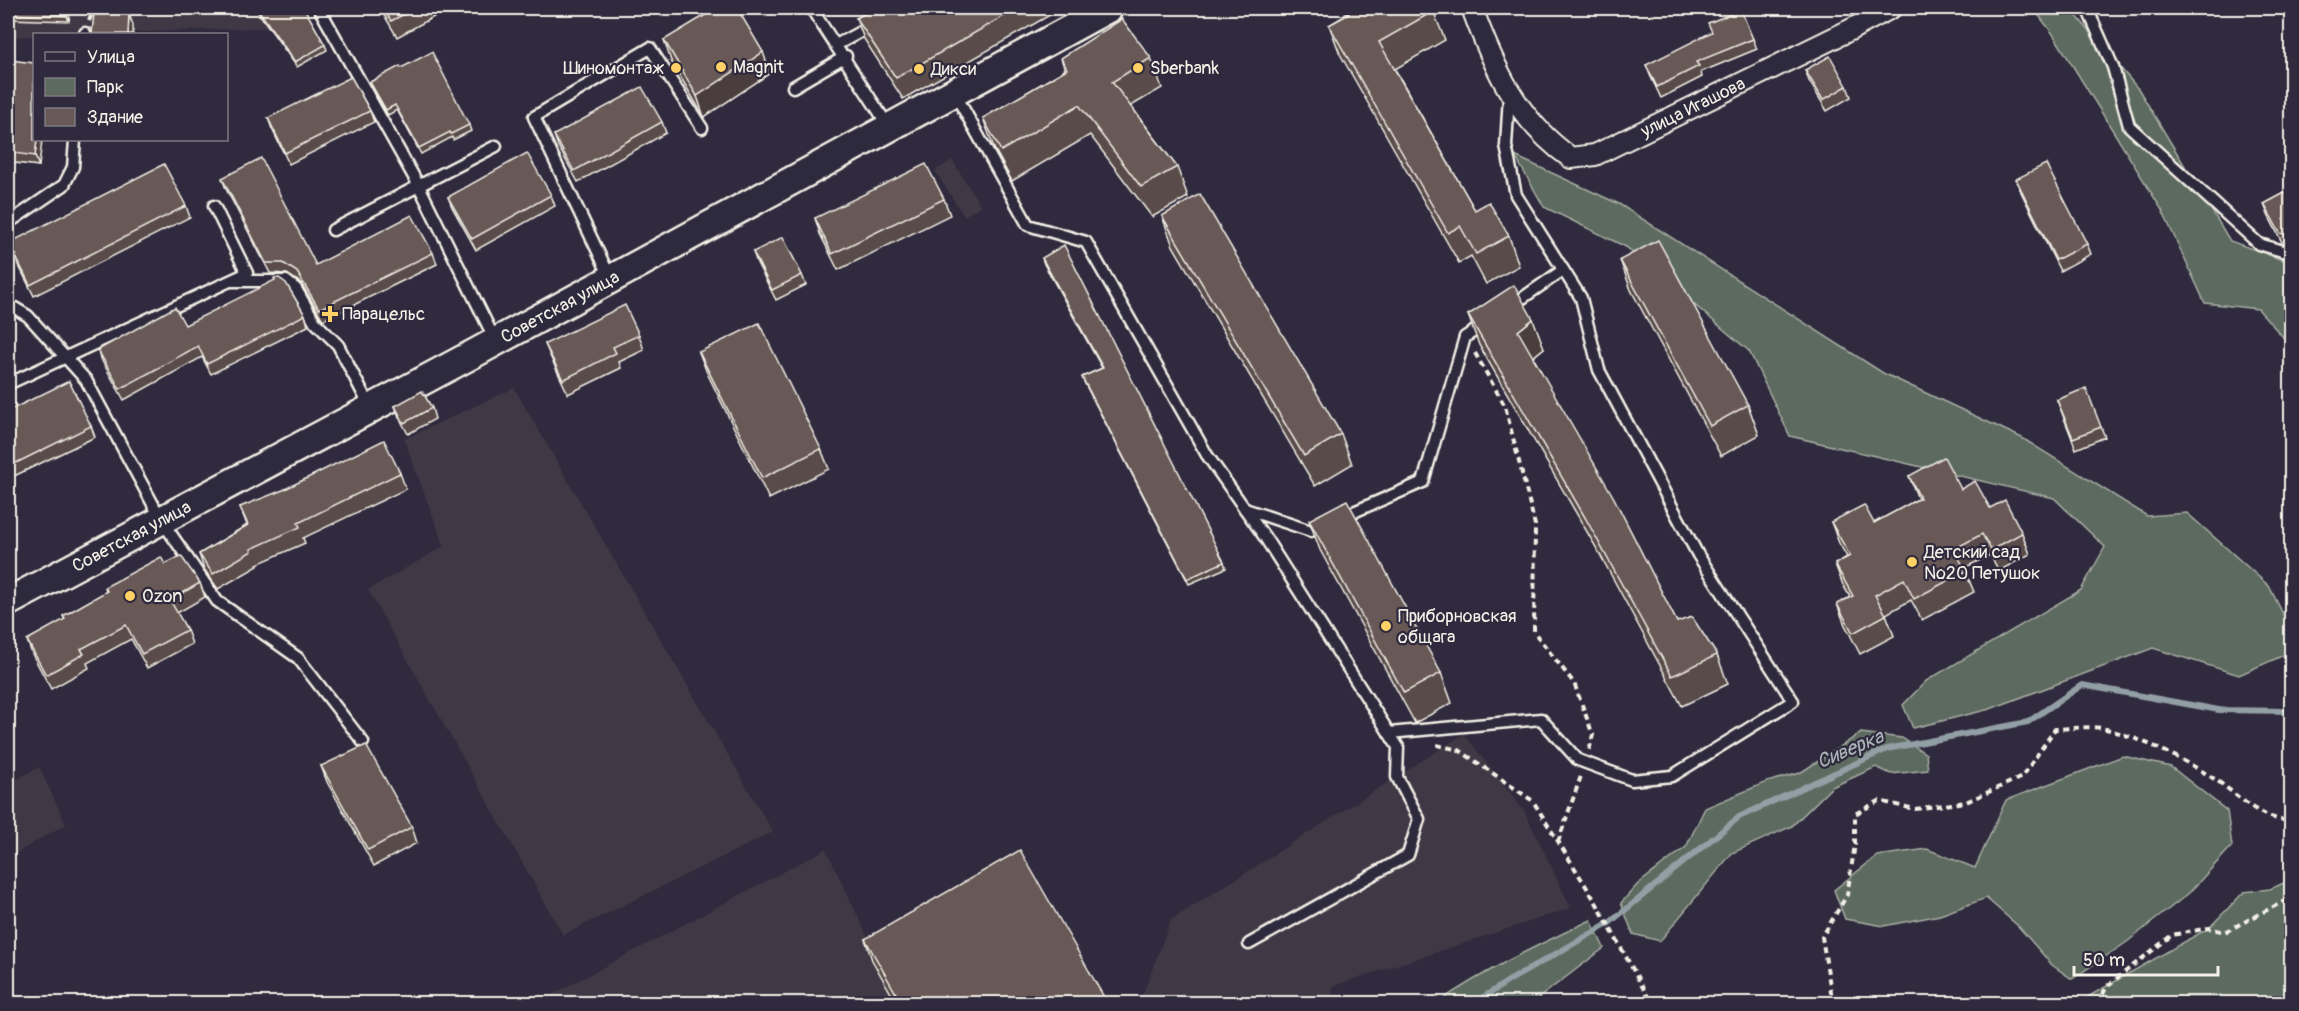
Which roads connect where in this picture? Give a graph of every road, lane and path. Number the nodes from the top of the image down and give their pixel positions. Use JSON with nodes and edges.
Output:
{"nodes":[{"id":1,"x":319,"y":8,"type":"edge"},
{"id":2,"x":812,"y":8,"type":"edge"},
{"id":3,"x":1109,"y":8,"type":"edge"},
{"id":4,"x":1472,"y":8,"type":"edge"},
{"id":5,"x":1891,"y":8,"type":"edge"},
{"id":6,"x":2087,"y":8,"type":"edge"},
{"id":7,"x":885,"y":18,"type":"edge"},
{"id":8,"x":836,"y":45,"type":"junction"},
{"id":9,"x":846,"y":56,"type":"junction"},
{"id":10,"x":793,"y":87,"type":"dead end"},
{"id":11,"x":954,"y":92,"type":"junction"},
{"id":12,"x":1509,"y":94,"type":"junction"},
{"id":13,"x":890,"y":127,"type":"junction"},
{"id":14,"x":702,"y":128,"type":"dead end"},
{"id":15,"x":75,"y":141,"type":"edge"},
{"id":16,"x":496,"y":146,"type":"dead end"},
{"id":17,"x":419,"y":186,"type":"junction"},
{"id":18,"x":214,"y":206,"type":"dead end"},
{"id":19,"x":8,"y":223,"type":"edge"},
{"id":20,"x":333,"y":230,"type":"dead end"},
{"id":21,"x":2292,"y":254,"type":"edge"},
{"id":22,"x":1563,"y":270,"type":"junction"},
{"id":23,"x":611,"y":279,"type":"junction"},
{"id":24,"x":229,"y":281,"type":"junction"},
{"id":25,"x":8,"y":304,"type":"edge"},
{"id":26,"x":1504,"y":310,"type":"edge"},
{"id":27,"x":1495,"y":317,"type":"edge"},
{"id":28,"x":1465,"y":337,"type":"junction"},
{"id":29,"x":496,"y":342,"type":"junction"},
{"id":30,"x":64,"y":357,"type":"junction"},
{"id":31,"x":8,"y":384,"type":"edge"},
{"id":32,"x":371,"y":409,"type":"junction"},
{"id":33,"x":1245,"y":509,"type":"junction"},
{"id":34,"x":162,"y":521,"type":"junction"},
{"id":35,"x":8,"y":602,"type":"edge"},
{"id":36,"x":1389,"y":733,"type":"junction"},
{"id":37,"x":363,"y":742,"type":"dead end"},
{"id":38,"x":1429,"y":743,"type":"dead end"},
{"id":39,"x":1586,"y":762,"type":"junction"},
{"id":40,"x":2292,"y":820,"type":"edge"},
{"id":41,"x":1558,"y":842,"type":"junction"},
{"id":42,"x":2292,"y":897,"type":"edge"},
{"id":43,"x":1249,"y":944,"type":"dead end"},
{"id":44,"x":1652,"y":1004,"type":"edge"},
{"id":45,"x":1833,"y":1004,"type":"edge"},
{"id":46,"x":2098,"y":1004,"type":"edge"}],
"edges":[{"from":1,"to":17,"type":"lane"},
{"from":2,"to":8,"type":"lane"},
{"from":3,"to":11,"type":"main road","name":"Советская улица"},
{"from":4,"to":12,"type":"street"},
{"from":5,"to":12,"type":"street","name":"улица Игашова"},
{"from":6,"to":21,"type":"lane"},
{"from":7,"to":8,"type":"lane"},
{"from":8,"to":9,"type":"lane"},
{"from":9,"to":10,"type":"lane"},
{"from":9,"to":13,"type":"lane"},
{"from":11,"to":13,"type":"main road","name":"Советская улица"},
{"from":11,"to":33,"type":"lane"},
{"from":12,"to":22,"type":"lane"},
{"from":13,"to":23,"type":"main road","name":"Советская улица"},
{"from":14,"to":23,"type":"lane"},
{"from":15,"to":19,"type":"lane"},
{"from":16,"to":17,"type":"lane"},
{"from":17,"to":20,"type":"lane"},
{"from":17,"to":29,"type":"lane"},
{"from":18,"to":24,"type":"lane"},
{"from":22,"to":26,"type":"lane"},
{"from":22,"to":39,"type":"lane"},
{"from":23,"to":29,"type":"main road","name":"Советская улица"},
{"from":24,"to":30,"type":"lane"},
{"from":24,"to":32,"type":"lane"},
{"from":25,"to":30,"type":"lane"},
{"from":27,"to":28,"type":"lane"},
{"from":28,"to":33,"type":"lane"},
{"from":28,"to":39,"type":"path"},
{"from":29,"to":32,"type":"main road","name":"Советская улица"},
{"from":30,"to":31,"type":"lane"},
{"from":30,"to":34,"type":"lane"},
{"from":32,"to":34,"type":"main road","name":"Советская улица"},
{"from":33,"to":36,"type":"lane"},
{"from":34,"to":35,"type":"main road","name":"Советская улица"},
{"from":34,"to":37,"type":"lane"},
{"from":36,"to":39,"type":"lane"},
{"from":36,"to":43,"type":"lane"},
{"from":38,"to":41,"type":"path"},
{"from":39,"to":41,"type":"path"},
{"from":40,"to":45,"type":"path"},
{"from":41,"to":44,"type":"path"},
{"from":42,"to":46,"type":"path"}]}
